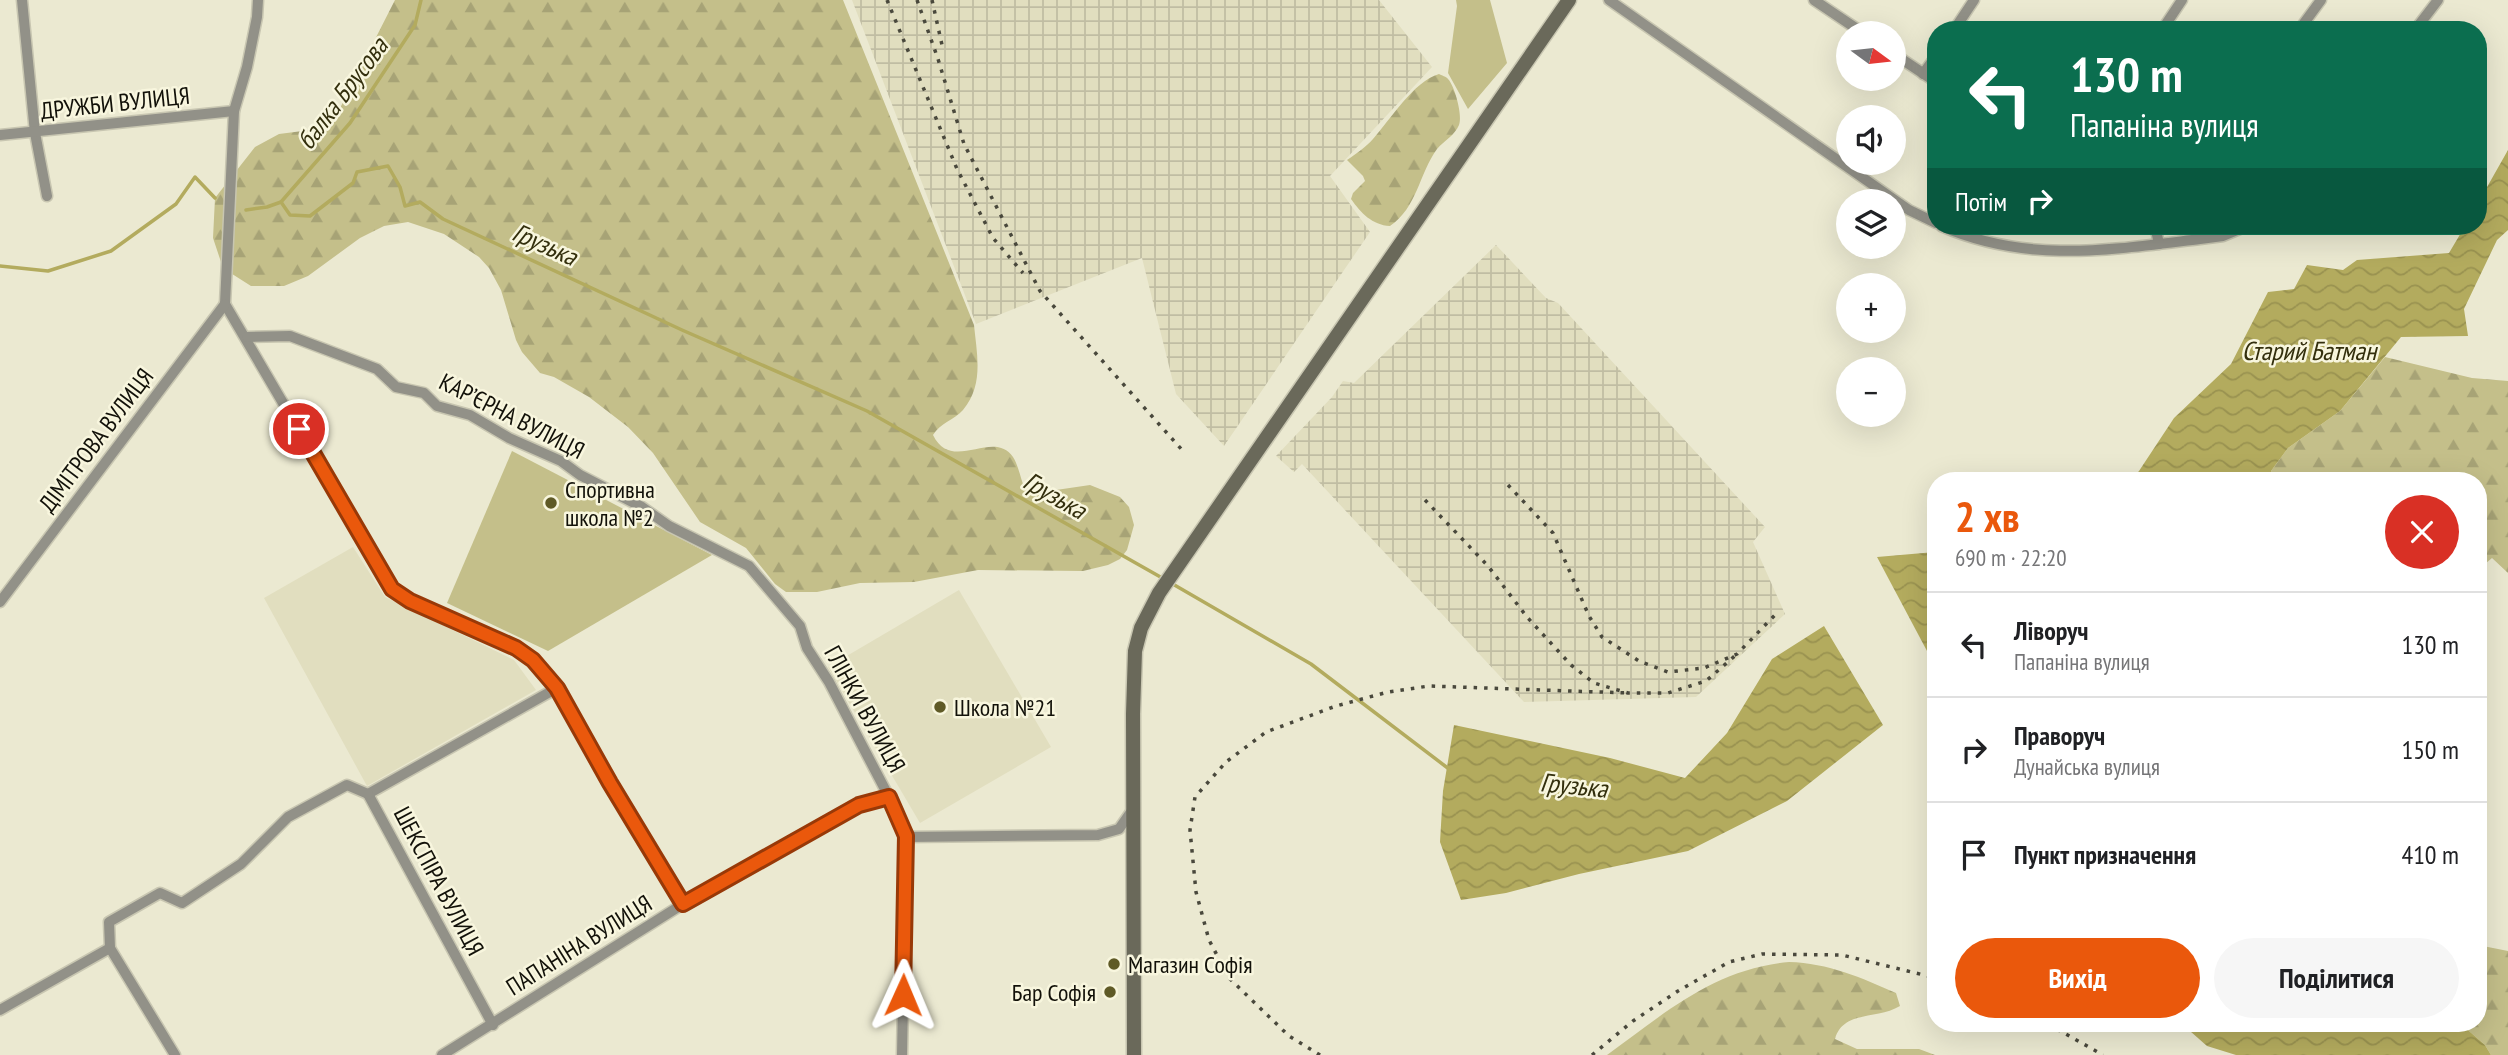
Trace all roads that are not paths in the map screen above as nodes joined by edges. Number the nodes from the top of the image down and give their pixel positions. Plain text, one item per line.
1 (22, 0) edge
2 (258, 0) edge
3 (1569, 0) edge
4 (1609, 0) edge
5 (1814, 0) edge
6 (1974, 0) edge
7 (2182, 0) edge
8 (2322, 0) edge
9 (2438, 0) edge
10 (1845, 21) edge
11 (1960, 21) edge
12 (2168, 21) edge
13 (2306, 21) edge
14 (2422, 21) edge
15 (1906, 62) edge
16 (1927, 68) edge
17 (1923, 74) junction
18 (1927, 76) edge
19 (234, 111) junction
20 (35, 133) junction
21 (0, 135) edge
22 (47, 196) dead end
23 (1927, 219) edge
24 (1967, 235) edge
25 (2157, 235) edge
26 (2225, 235) edge
27 (2159, 244) junction
28 (225, 304) junction
29 (247, 337) junction
30 (749, 566) joint
31 (0, 602) edge
32 (557, 688) junction
33 (368, 794) junction
34 (889, 797) junction
35 (1133, 809) junction
36 (906, 836) junction
37 (683, 904) junction
38 (110, 948) junction
39 (0, 1010) edge
40 (493, 1025) junction
41 (175, 1055) edge
42 (442, 1055) edge
43 (902, 1055) edge
44 (1134, 1055) edge

1 - 20 street
2 - 19 street
3 - 35 street
4 - 23 street
5 - 10 street
6 - 11 street
7 - 12 street
8 - 13 street
9 - 14 street
15 - 17 street
16 - 17 street
17 - 18 street
19 - 20 street, ДРУЖБИ ВУЛИЦЯ
19 - 28 street
20 - 21 street, ДРУЖБИ ВУЛИЦЯ
20 - 22 street
24 - 27 street
25 - 27 street
26 - 27 street
28 - 29 street
28 - 31 street, ДІМІТРОВА ВУЛИЦЯ
29 - 30 street, КАР’ЄРНА ВУЛИЦЯ
29 - 32 street
30 - 34 street, ГЛІНКИ ВУЛИЦЯ
32 - 33 street
32 - 37 street
33 - 38 street
33 - 40 street, ШЕКСПІРА ВУЛИЦЯ
34 - 36 street, ГЛІНКИ ВУЛИЦЯ
34 - 37 street, ПАПАНІНА ВУЛИЦЯ
35 - 36 street
35 - 44 street
36 - 43 street, ГЛІНКИ ВУЛИЦЯ
37 - 40 street, ПАПАНІНА ВУЛИЦЯ
38 - 39 street
38 - 41 street
40 - 42 street, ПАПАНІНА ВУЛИЦЯ

